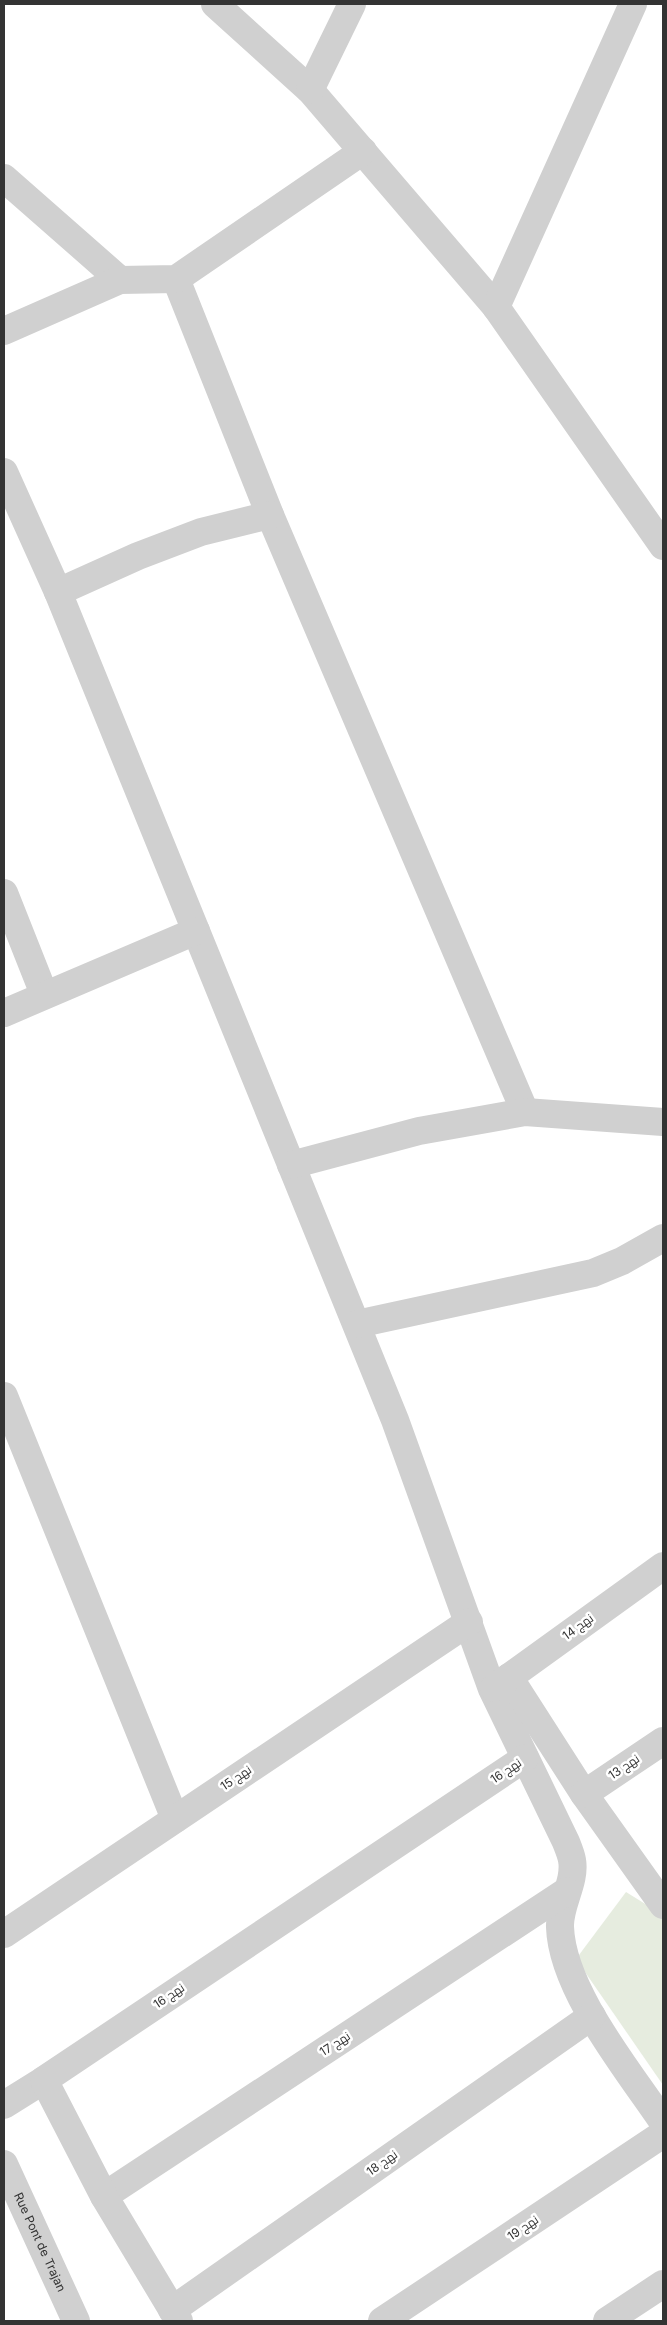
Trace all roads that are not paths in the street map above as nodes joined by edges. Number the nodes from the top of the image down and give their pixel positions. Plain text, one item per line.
1 (215, 4) edge
2 (352, 4) edge
3 (633, 4) edge
4 (310, 90) junction
5 (363, 151) junction
6 (4, 178) edge
7 (120, 280) junction
8 (176, 280) junction
9 (496, 307) junction
10 (4, 331) edge
11 (4, 472) edge
12 (270, 515) junction
13 (663, 546) edge
14 (58, 592) junction
15 (4, 893) edge
16 (196, 931) junction
17 (44, 994) junction
18 (4, 1013) edge
19 (525, 1112) junction
20 (663, 1122) edge
21 (292, 1165) junction
22 (663, 1238) edge
23 (357, 1324) junction
24 (4, 1396) edge
25 (663, 1566) edge
26 (469, 1622) junction
27 (501, 1683) junction
28 (663, 1741) edge
29 (525, 1758) junction
30 (584, 1794) junction
31 (175, 1819) junction
32 (567, 1891) junction
33 (662, 1902) edge
34 (4, 1934) edge
35 (592, 2016) junction
36 (44, 2080) junction
37 (4, 2105) edge
38 (663, 2122) edge
39 (663, 2134) edge
40 (4, 2164) edge
41 (104, 2196) junction
42 (663, 2284) edge
43 (175, 2315) edge
44 (76, 2321) edge
45 (382, 2321) edge
46 (607, 2321) edge

1 - 4 street
2 - 4 street
3 - 9 street
4 - 5 street
5 - 8 street
5 - 9 street
6 - 7 street
7 - 8 street
7 - 10 street
8 - 12 street
9 - 13 street
11 - 14 street
12 - 14 street
12 - 19 street
14 - 16 street
15 - 17 street
16 - 17 street
16 - 21 street
17 - 18 street
19 - 20 street
19 - 21 street
21 - 23 street
22 - 23 street
23 - 26 street
24 - 31 street
25 - 27 street, نهج 14
26 - 27 street
26 - 31 street, نهج 15
27 - 29 street
27 - 30 street
28 - 30 street, نهج 13
29 - 32 street
29 - 36 street, نهج 16
30 - 33 street
31 - 34 street, نهج 15
32 - 35 street
32 - 41 street, نهج 17
35 - 38 street
35 - 43 street, نهج 18
36 - 37 street, نهج 16
36 - 41 street
39 - 45 street, نهج 19
40 - 44 street, Rue Pont de Trajan
41 - 43 street
42 - 46 street

